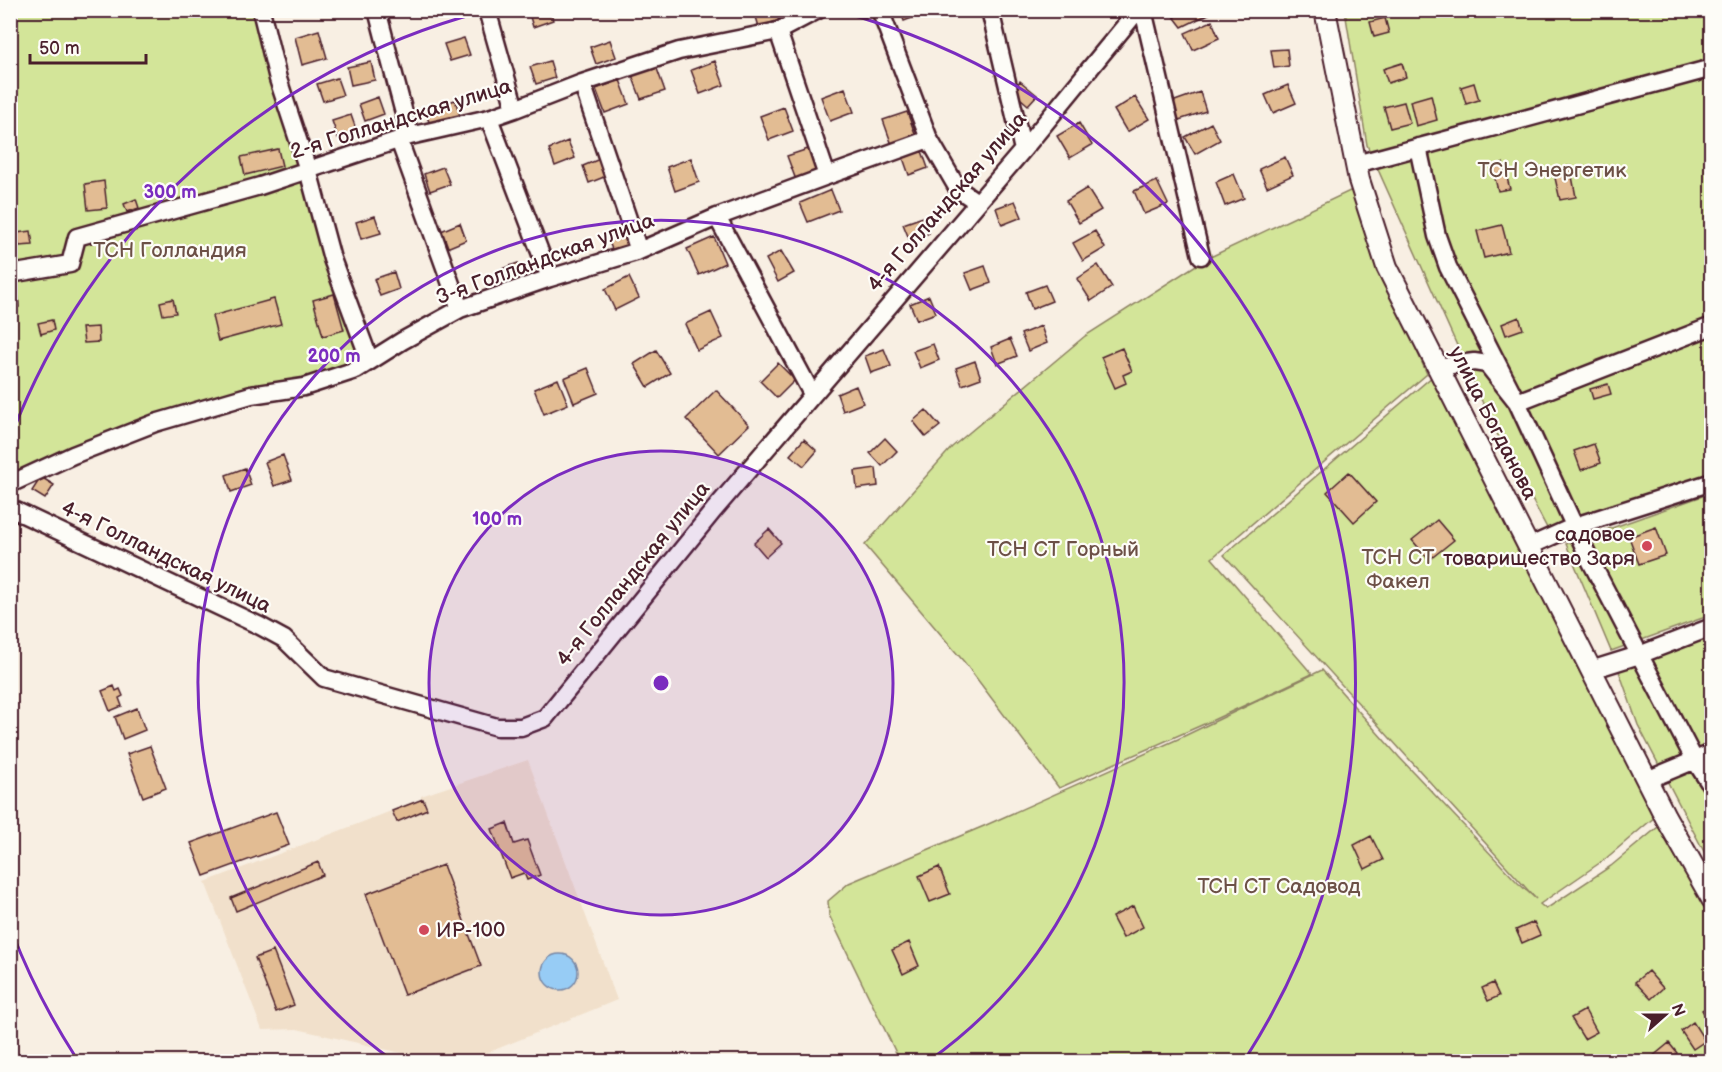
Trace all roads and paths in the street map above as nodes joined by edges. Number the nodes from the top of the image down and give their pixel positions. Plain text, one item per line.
1 (261, 10) edge
2 (377, 10) edge
3 (487, 10) edge
4 (818, 10) edge
5 (880, 10) edge
6 (990, 10) edge
7 (1140, 10) edge
8 (1325, 10) edge
9 (778, 31) junction
10 (1712, 69) edge
11 (582, 83) junction
12 (515, 110) junction
13 (489, 118) junction
14 (404, 138) junction
15 (930, 139) junction
16 (1418, 147) junction
17 (1023, 150) junction
18 (1356, 164) junction
19 (308, 170) junction
20 (826, 176) junction
21 (977, 202) junction
22 (717, 217) junction
23 (639, 250) junction
24 (1201, 256) dead end
25 (10, 274) edge
26 (550, 278) junction
27 (460, 309) junction
28 (1712, 326) edge
29 (370, 361) junction
30 (1437, 367) junction
31 (812, 394) junction
32 (1517, 402) junction
33 (1712, 482) edge
34 (10, 484) edge
35 (10, 508) edge
36 (1575, 526) junction
37 (1530, 546) junction
38 (1712, 627) edge
39 (1639, 655) junction
40 (1592, 670) junction
41 (1712, 753) edge
42 (1694, 759) junction
43 (1647, 780) junction
44 (1712, 787) edge
45 (1712, 899) edge

1 - 19 street
2 - 14 street
3 - 12 street
4 - 9 street, 2-я Голландская улица
5 - 15 street
6 - 17 street
7 - 17 street, 4-я Голландская улица
7 - 24 street
8 - 18 main road, улица Богданова
9 - 11 street, 2-я Голландская улица
9 - 20 street
10 - 16 street
11 - 12 street, 2-я Голландская улица
11 - 23 street
12 - 13 street, 2-я Голландская улица
13 - 14 street, 2-я Голландская улица
13 - 26 street
14 - 19 street, 2-я Голландская улица
14 - 27 street
15 - 20 street, 3-я Голландская улица
15 - 21 street
16 - 18 street
16 - 32 street
17 - 21 street, 4-я Голландская улица
18 - 30 main road, улица Богданова
19 - 25 street, 2-я Голландская улица
19 - 29 street
20 - 22 street, 3-я Голландская улица
21 - 31 street, 4-я Голландская улица
22 - 23 street, 3-я Голландская улица
22 - 31 street
23 - 26 street, 3-я Голландская улица
26 - 27 street, 3-я Голландская улица
27 - 29 street, 3-я Голландская улица
28 - 32 street
29 - 34 street, 3-я Голландская улица
30 - 32 street
30 - 37 main road, улица Богданова
31 - 35 street, 4-я Голландская улица
32 - 36 street
33 - 36 street
36 - 37 street
36 - 39 street
37 - 40 main road, улица Богданова
38 - 39 street
39 - 40 street
39 - 42 street
40 - 43 main road, улица Богданова
41 - 42 street
42 - 43 street
42 - 44 street
43 - 45 main road, улица Богданова

